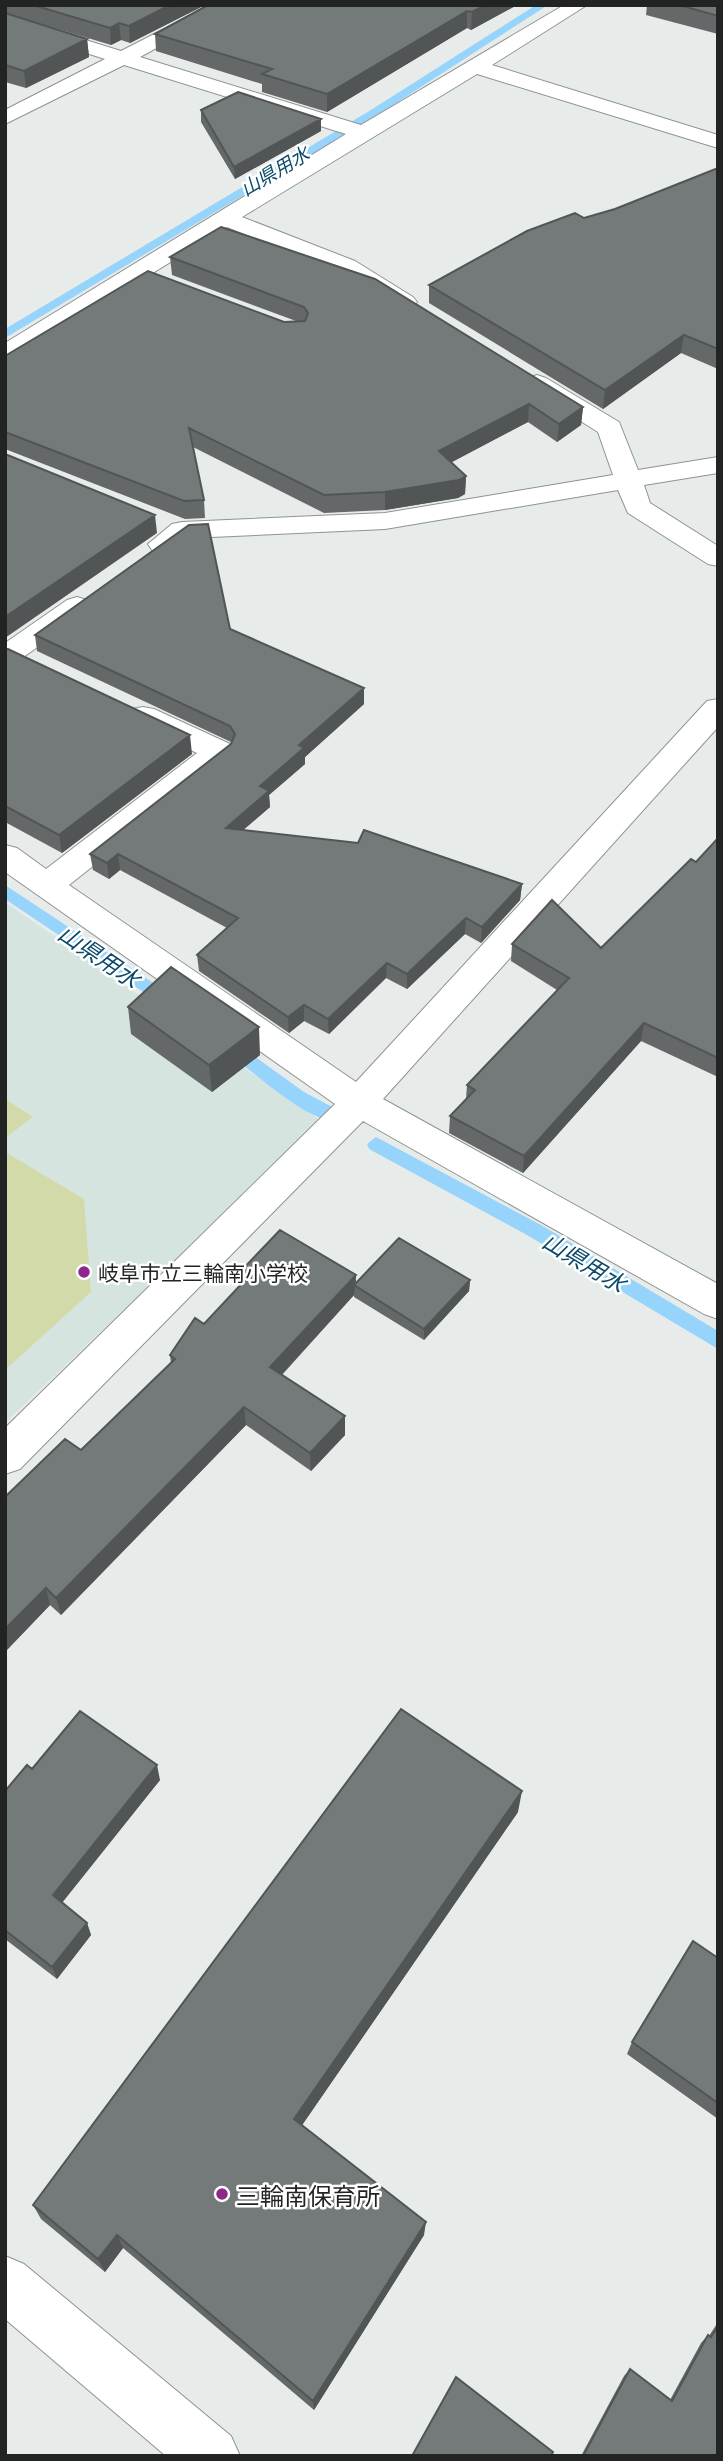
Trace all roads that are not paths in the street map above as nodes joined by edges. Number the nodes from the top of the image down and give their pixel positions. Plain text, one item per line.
1 (226, 5) edge
2 (578, 5) edge
3 (5, 21) edge
4 (121, 58) junction
5 (474, 66) junction
6 (5, 118) edge
7 (352, 129) junction
8 (718, 142) edge
9 (227, 219) junction
10 (138, 273) junction
11 (164, 283) edge
12 (427, 316) edge
13 (5, 354) edge
14 (516, 371) edge
15 (718, 465) edge
16 (630, 482) junction
17 (718, 558) edge
18 (140, 561) edge
19 (97, 592) edge
20 (14, 656) edge
21 (121, 705) edge
22 (718, 708) edge
23 (5, 856) edge
24 (47, 885) junction
25 (359, 1102) junction
26 (718, 1303) edge
27 (5, 1456) edge
28 (5, 2283) edge
29 (211, 2456) edge

1 - 4 street
2 - 5 street
3 - 4 street
4 - 6 street
4 - 7 street
5 - 7 street
5 - 8 street
7 - 9 street
9 - 10 street
9 - 12 street
10 - 11 street
10 - 13 street
14 - 16 street
15 - 16 street
16 - 17 street
16 - 18 street
19 - 20 street
21 - 24 street
22 - 25 street
23 - 24 street
24 - 25 street
25 - 26 street
25 - 27 street
28 - 29 street

